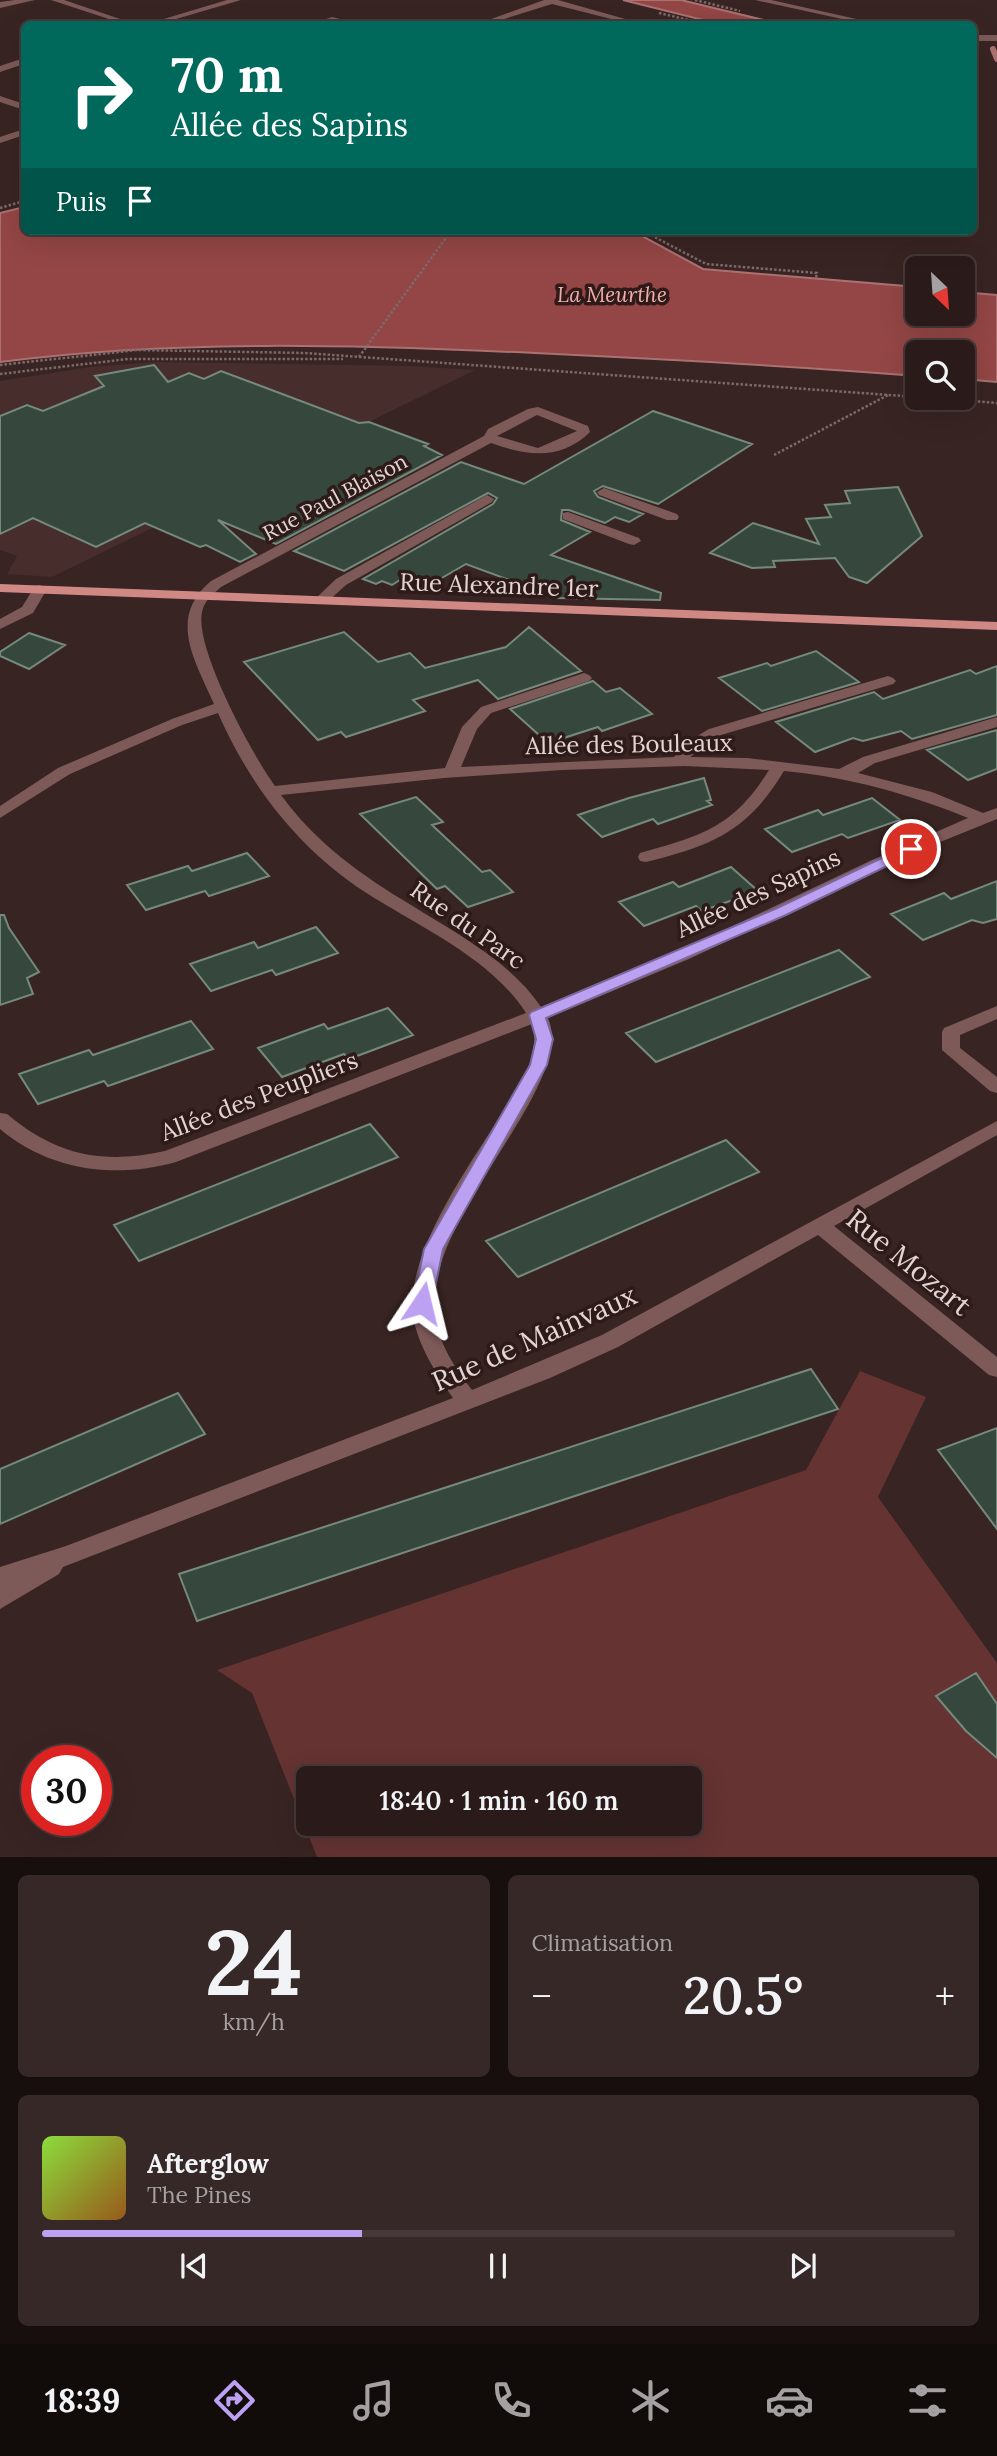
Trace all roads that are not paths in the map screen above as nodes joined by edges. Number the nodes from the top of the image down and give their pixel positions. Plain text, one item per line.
1 (31, 0) edge
2 (55, 0) edge
3 (237, 0) edge
4 (759, 0) edge
5 (550, 1) edge
6 (0, 5) edge
7 (122, 21) edge
8 (162, 21) edge
9 (490, 21) edge
10 (627, 21) edge
11 (860, 21) edge
12 (977, 38) edge
13 (997, 38) edge
14 (21, 62) edge
15 (0, 69) edge
16 (0, 99) edge
17 (21, 106) edge
18 (21, 133) edge
19 (0, 140) edge
20 (490, 438) junction
21 (604, 492) dead end
22 (487, 499) dead end
23 (568, 516) dead end
24 (672, 517) dead end
25 (634, 541) dead end
26 (0, 587) edge
27 (40, 589) junction
28 (200, 596) junction
29 (321, 600) junction
30 (0, 625) edge
31 (997, 626) edge
32 (584, 678) dead end
33 (888, 681) dead end
34 (221, 707) junction
35 (997, 722) edge
36 (678, 762) junction
37 (779, 767) junction
38 (451, 773) junction
39 (843, 774) junction
40 (270, 792) junction
41 (0, 813) edge
42 (989, 816) edge
43 (646, 857) dead end
44 (997, 1012) edge
45 (537, 1015) junction
46 (997, 1087) edge
47 (0, 1119) edge
48 (997, 1127) edge
49 (819, 1225) junction
50 (997, 1369) edge
51 (468, 1402) junction
52 (72, 1554) junction
53 (0, 1577) edge
54 (0, 1599) edge

1 - 6 street
2 - 7 street
3 - 8 street
4 - 11 street
5 - 9 street
5 - 10 street
12 - 13 street
14 - 15 street
16 - 17 street
18 - 19 street
20 - 20 street, Rue Paul Blaison
20 - 28 street, Rue Paul Blaison
21 - 24 street
22 - 29 street
23 - 25 street
26 - 27 main road, Rue Alexandre 1er
27 - 28 main road, Rue Alexandre 1er
27 - 30 street
28 - 29 main road, Rue Alexandre 1er
28 - 34 street, Rue du Parc
29 - 31 main road, Rue Alexandre 1er
32 - 38 street
33 - 36 street
34 - 40 street, Rue du Parc
34 - 41 street
35 - 39 street
36 - 37 street, Allée des Bouleaux
36 - 38 street, Allée des Bouleaux
37 - 39 street, Allée des Bouleaux
37 - 43 street
38 - 40 street, Allée des Bouleaux
39 - 42 street, Allée des Bouleaux
40 - 45 street, Rue du Parc
42 - 45 street, Allée des Sapins
44 - 46 street
45 - 47 street, Allée des Peupliers
45 - 51 street
48 - 49 street, Rue de Mainvaux
49 - 50 street, Rue Mozart
49 - 51 street, Rue de Mainvaux
51 - 52 street, Rue de Mainvaux
52 - 53 street, Rue de Mainvaux
52 - 54 street, Rue de Mainvaux

